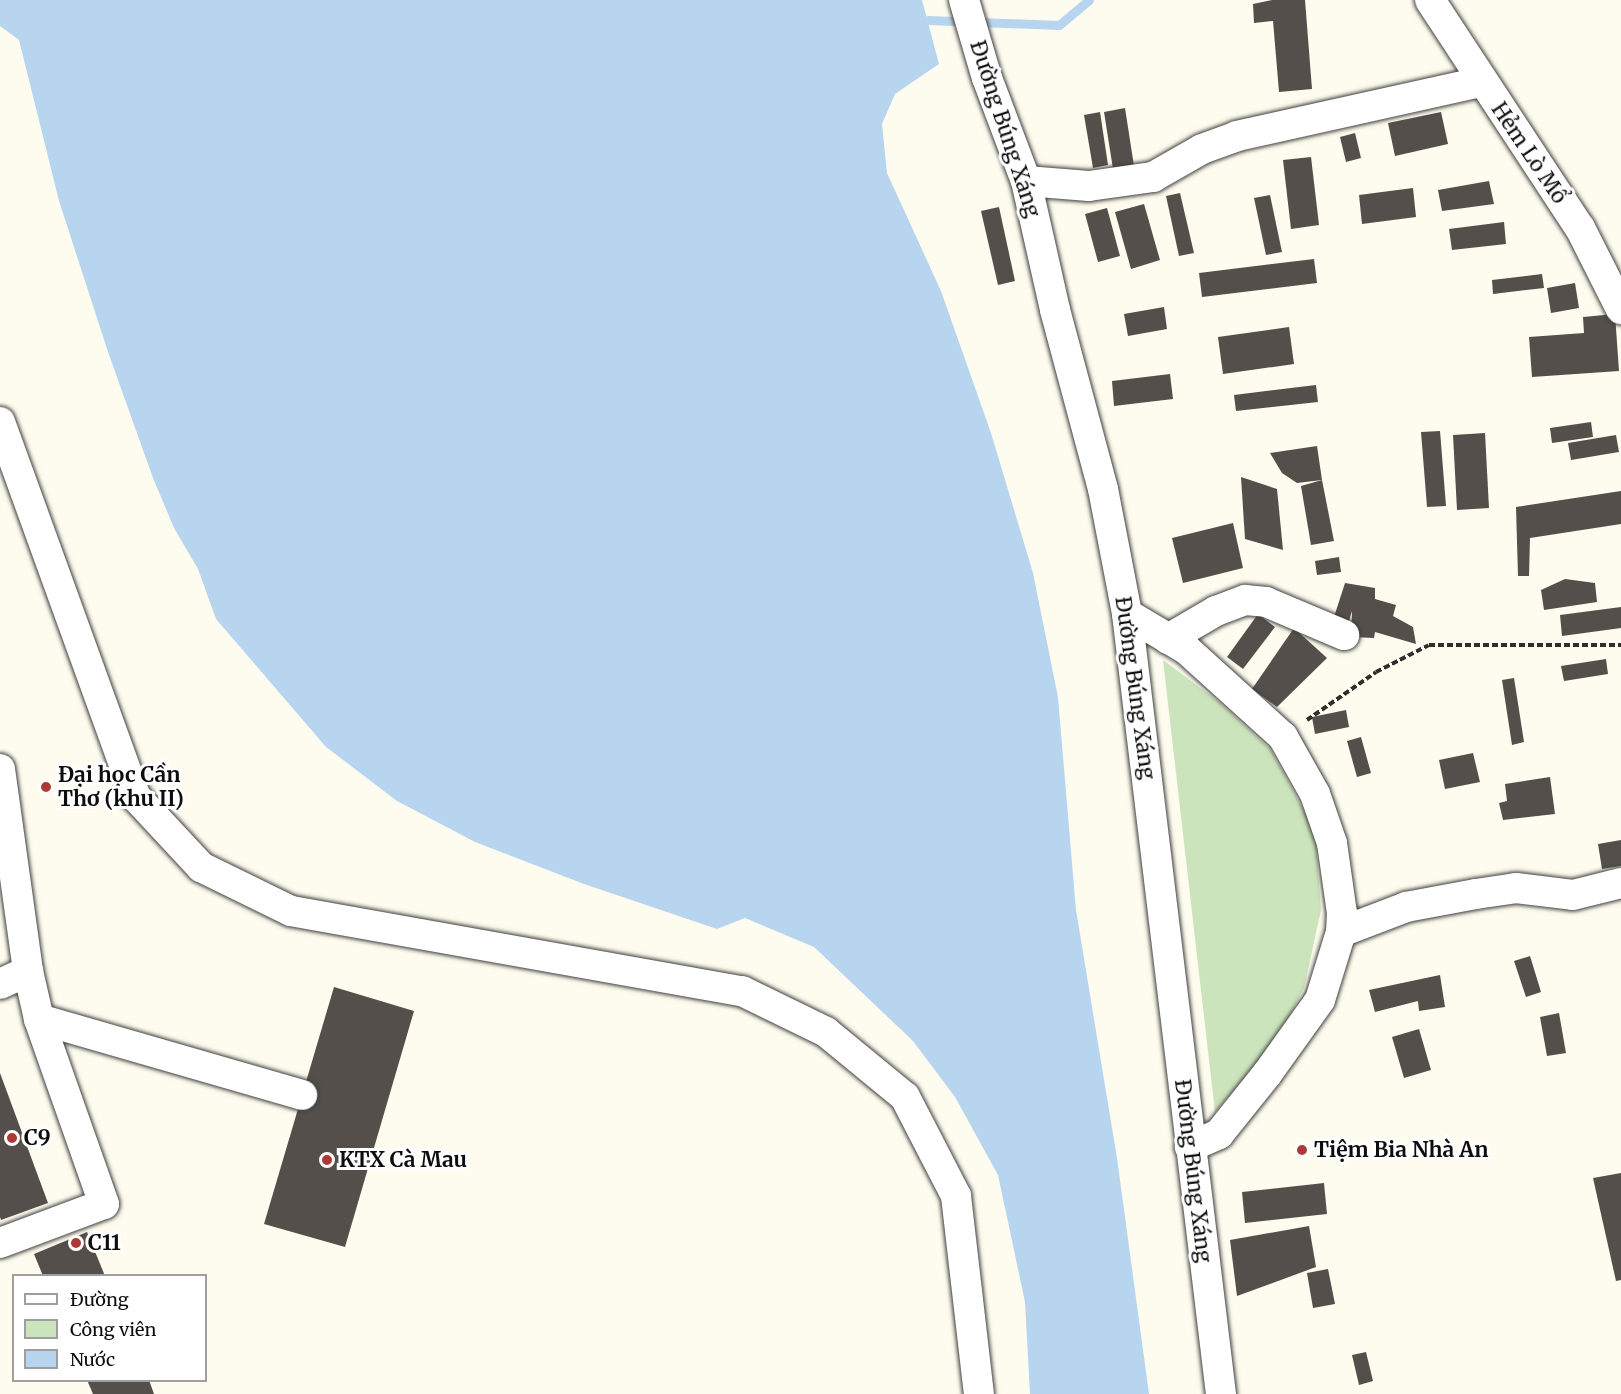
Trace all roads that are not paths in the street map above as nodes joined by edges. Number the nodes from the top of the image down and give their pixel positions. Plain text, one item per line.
1 (964, 0) edge
2 (1430, 0) edge
3 (1481, 82) junction
4 (1026, 181) junction
5 (1621, 309) edge
6 (0, 422) edge
7 (1127, 614) junction
8 (1344, 635) dead end
9 (1168, 639) junction
10 (0, 769) edge
11 (1621, 883) edge
12 (1341, 932) junction
13 (27, 971) junction
14 (0, 984) edge
15 (39, 1019) junction
16 (302, 1095) dead end
17 (1190, 1147) junction
18 (0, 1243) edge
19 (979, 1394) edge
20 (1221, 1394) edge

1 - 4 street, Đường Búng Xáng
2 - 3 street, Hẻm Lò Mổ
3 - 4 street
3 - 5 street, Hẻm Lò Mổ
4 - 7 street, Đường Búng Xáng
6 - 19 street
7 - 9 street
7 - 17 street, Đường Búng Xáng
8 - 9 street
9 - 12 street
10 - 13 street
11 - 12 street
12 - 17 street
13 - 14 street
13 - 15 street
15 - 16 street
15 - 18 street
17 - 20 street, Đường Búng Xáng

